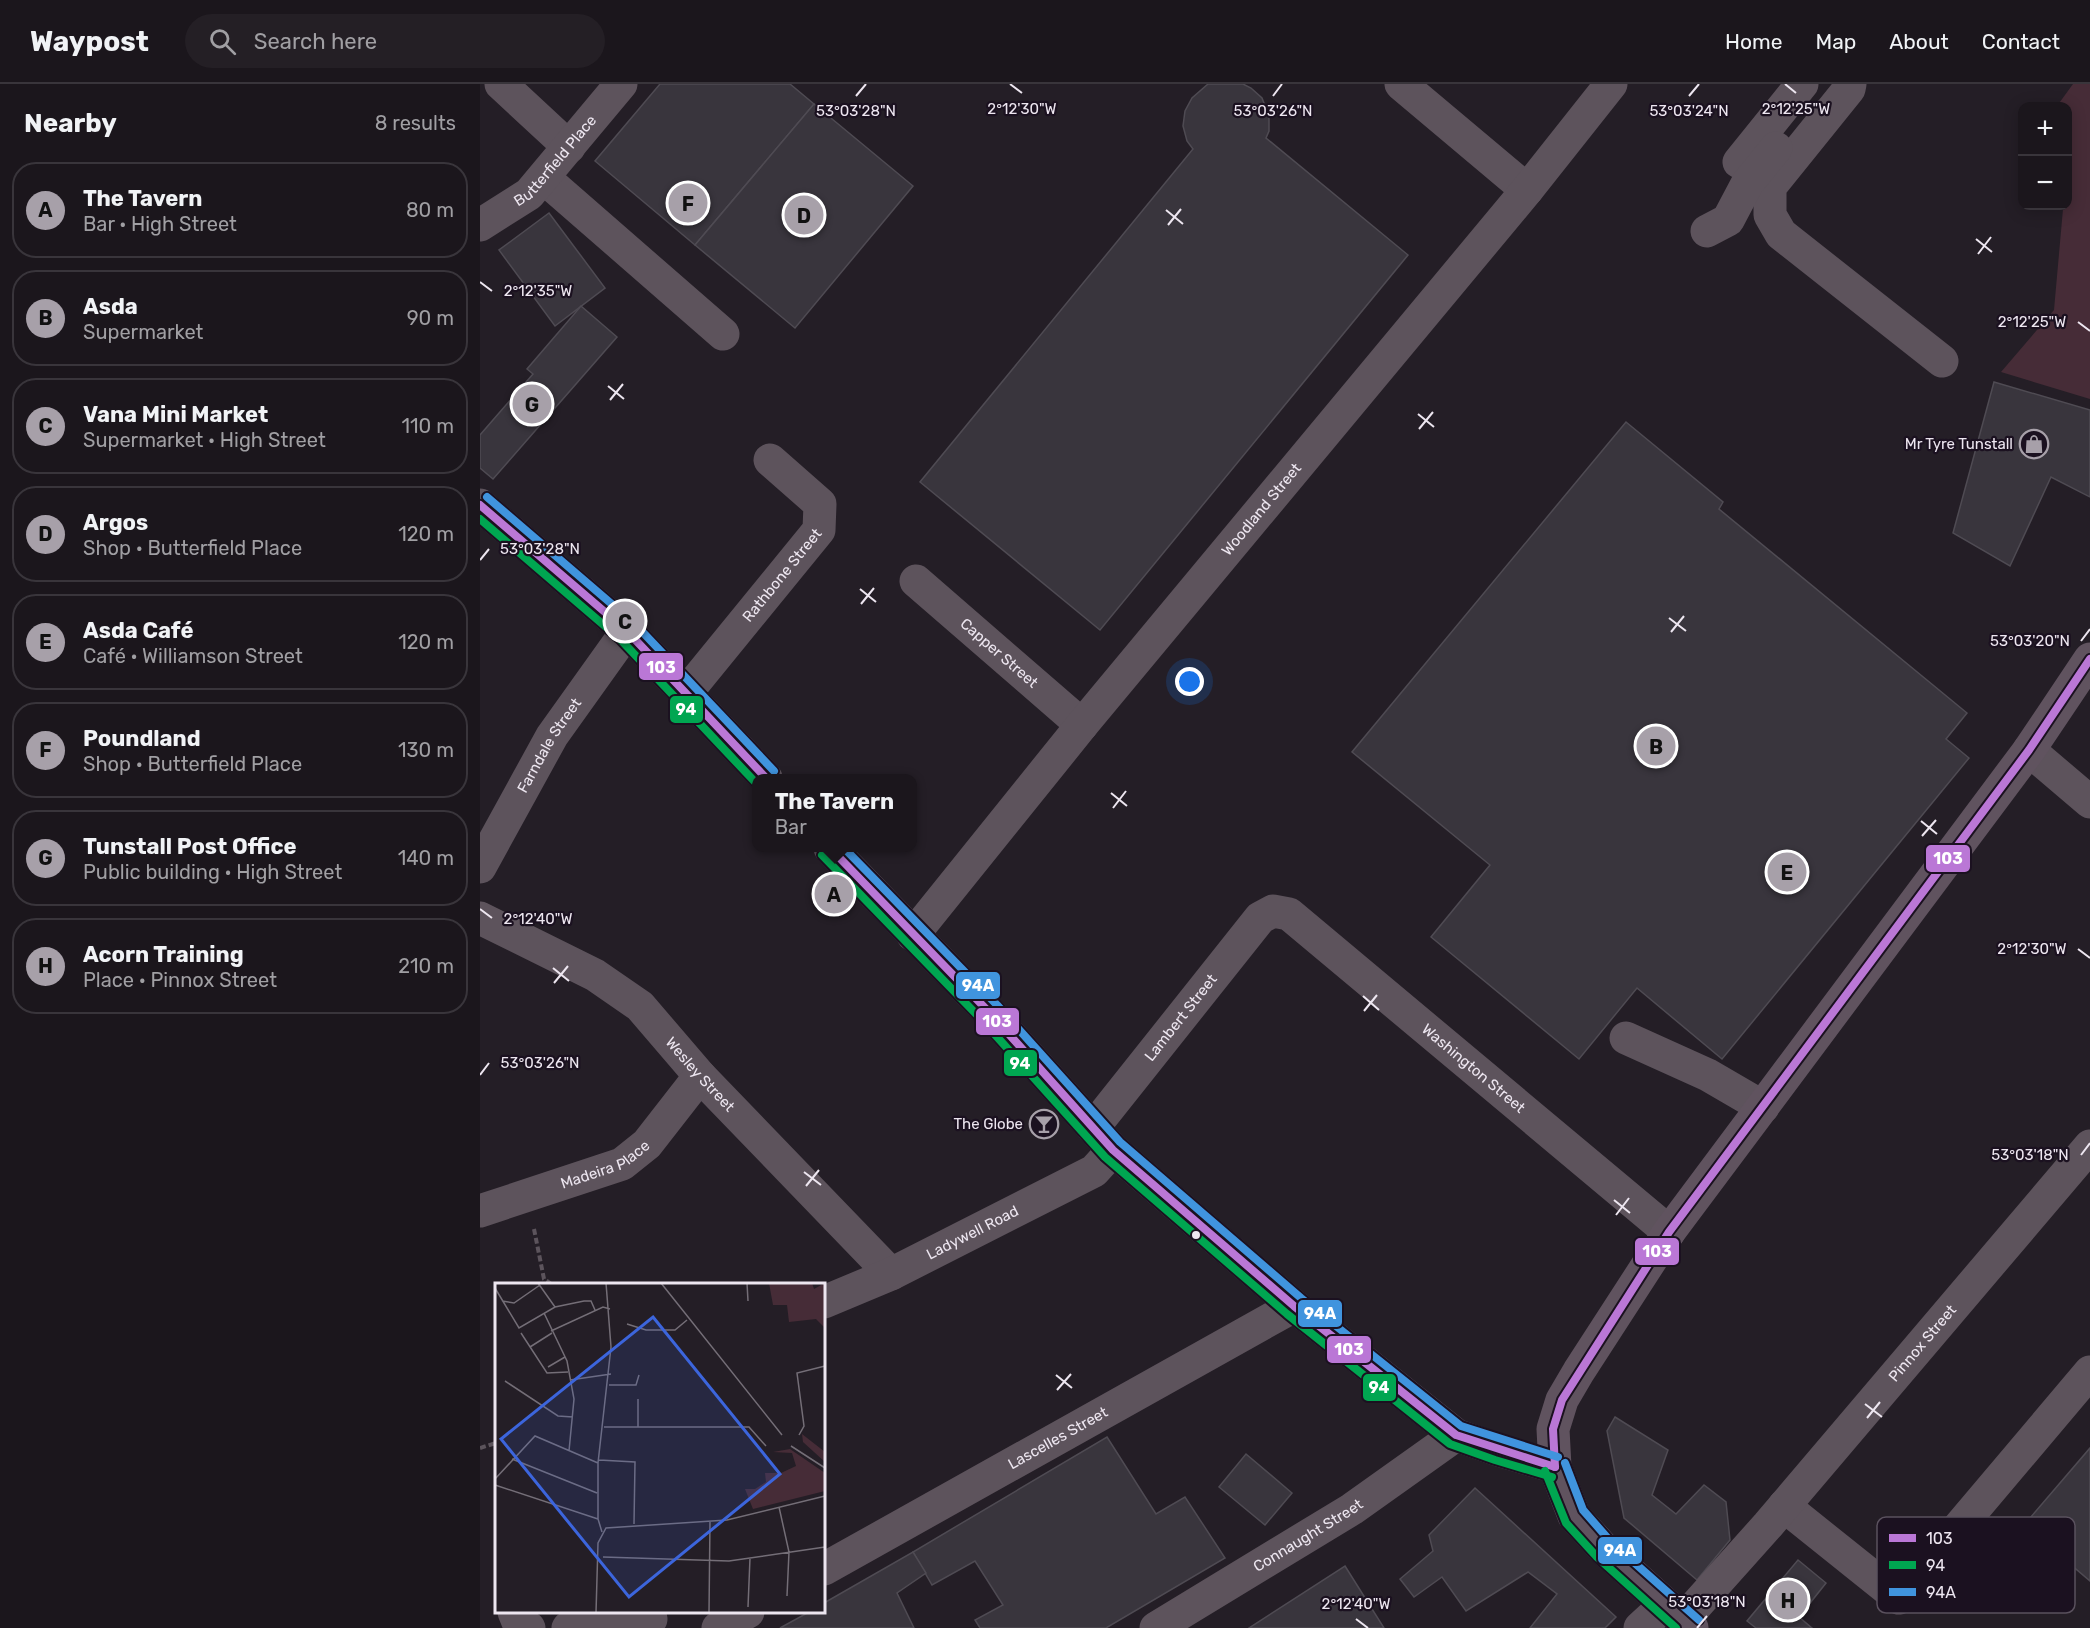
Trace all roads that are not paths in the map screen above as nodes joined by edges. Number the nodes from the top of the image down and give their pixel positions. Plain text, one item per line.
1 (501, 84) edge
2 (621, 84) edge
3 (1401, 84) edge
4 (1611, 84) edge
5 (1802, 84) edge
6 (1828, 84) edge
7 (1850, 84) edge
8 (569, 147) junction
9 (544, 178) junction
10 (1527, 190) junction
11 (480, 225) edge
12 (723, 334) dead end
13 (1942, 361) dead end
14 (770, 460) dead end
15 (480, 505) edge
16 (916, 581) dead end
17 (627, 631) junction
18 (2090, 659) edge
19 (686, 693) junction
20 (1082, 725) junction
21 (2029, 750) junction
22 (762, 774) edge
23 (2090, 802) edge
24 (834, 852) edge
25 (480, 867) edge
26 (1273, 911) joint
27 (480, 918) edge
28 (913, 935) junction
29 (1626, 1038) dead end
30 (700, 1076) junction
31 (1763, 1107) junction
32 (1103, 1139) junction
33 (2090, 1146) edge
34 (480, 1211) edge
35 (1669, 1232) junction
36 (891, 1274) junction
37 (825, 1302) edge
38 (1294, 1306) junction
39 (2090, 1372) edge
40 (1456, 1435) junction
41 (1555, 1467) junction
42 (1784, 1506) junction
43 (1967, 1517) edge
44 (825, 1568) edge
45 (1877, 1580) edge
46 (515, 1613) edge
47 (744, 1613) edge
48 (1680, 1618) edge
49 (651, 1619) edge
50 (529, 1628) edge
51 (568, 1628) edge
52 (718, 1628) edge
53 (1156, 1628) edge
54 (1640, 1628) edge

1 - 8 street
2 - 8 street, Butterfield Place
3 - 10 street
4 - 10 street, Woodland Street
5 - 6 street
7 - 13 street
8 - 9 street, Butterfield Place
9 - 11 street, Butterfield Place
9 - 12 street
10 - 20 street, Woodland Street
14 - 19 street, Rathbone Street
15 - 17 street
16 - 20 street, Capper Street
17 - 19 street
17 - 25 street, Farndale Street
18 - 21 main road
19 - 22 street
20 - 28 street, Woodland Street
21 - 23 street
21 - 31 main road
24 - 28 street
26 - 32 street, Lambert Street
26 - 35 street, Washington Street
27 - 30 street, Wesley Street
28 - 32 street
29 - 31 street
30 - 34 street, Madeira Place
30 - 36 street, Wesley Street
31 - 35 main road
32 - 36 street, Ladywell Road
32 - 38 street
33 - 42 street, Pinnox Street
35 - 41 main road
36 - 37 street, Ladywell Road
38 - 40 street
38 - 44 street, Lascelles Street
39 - 43 street
40 - 41 street
40 - 53 street, Connaught Street
41 - 48 main road
42 - 45 street
42 - 48 street, Pinnox Street
46 - 50 street
47 - 52 street
48 - 54 street, Pinnox Street
49 - 51 street

